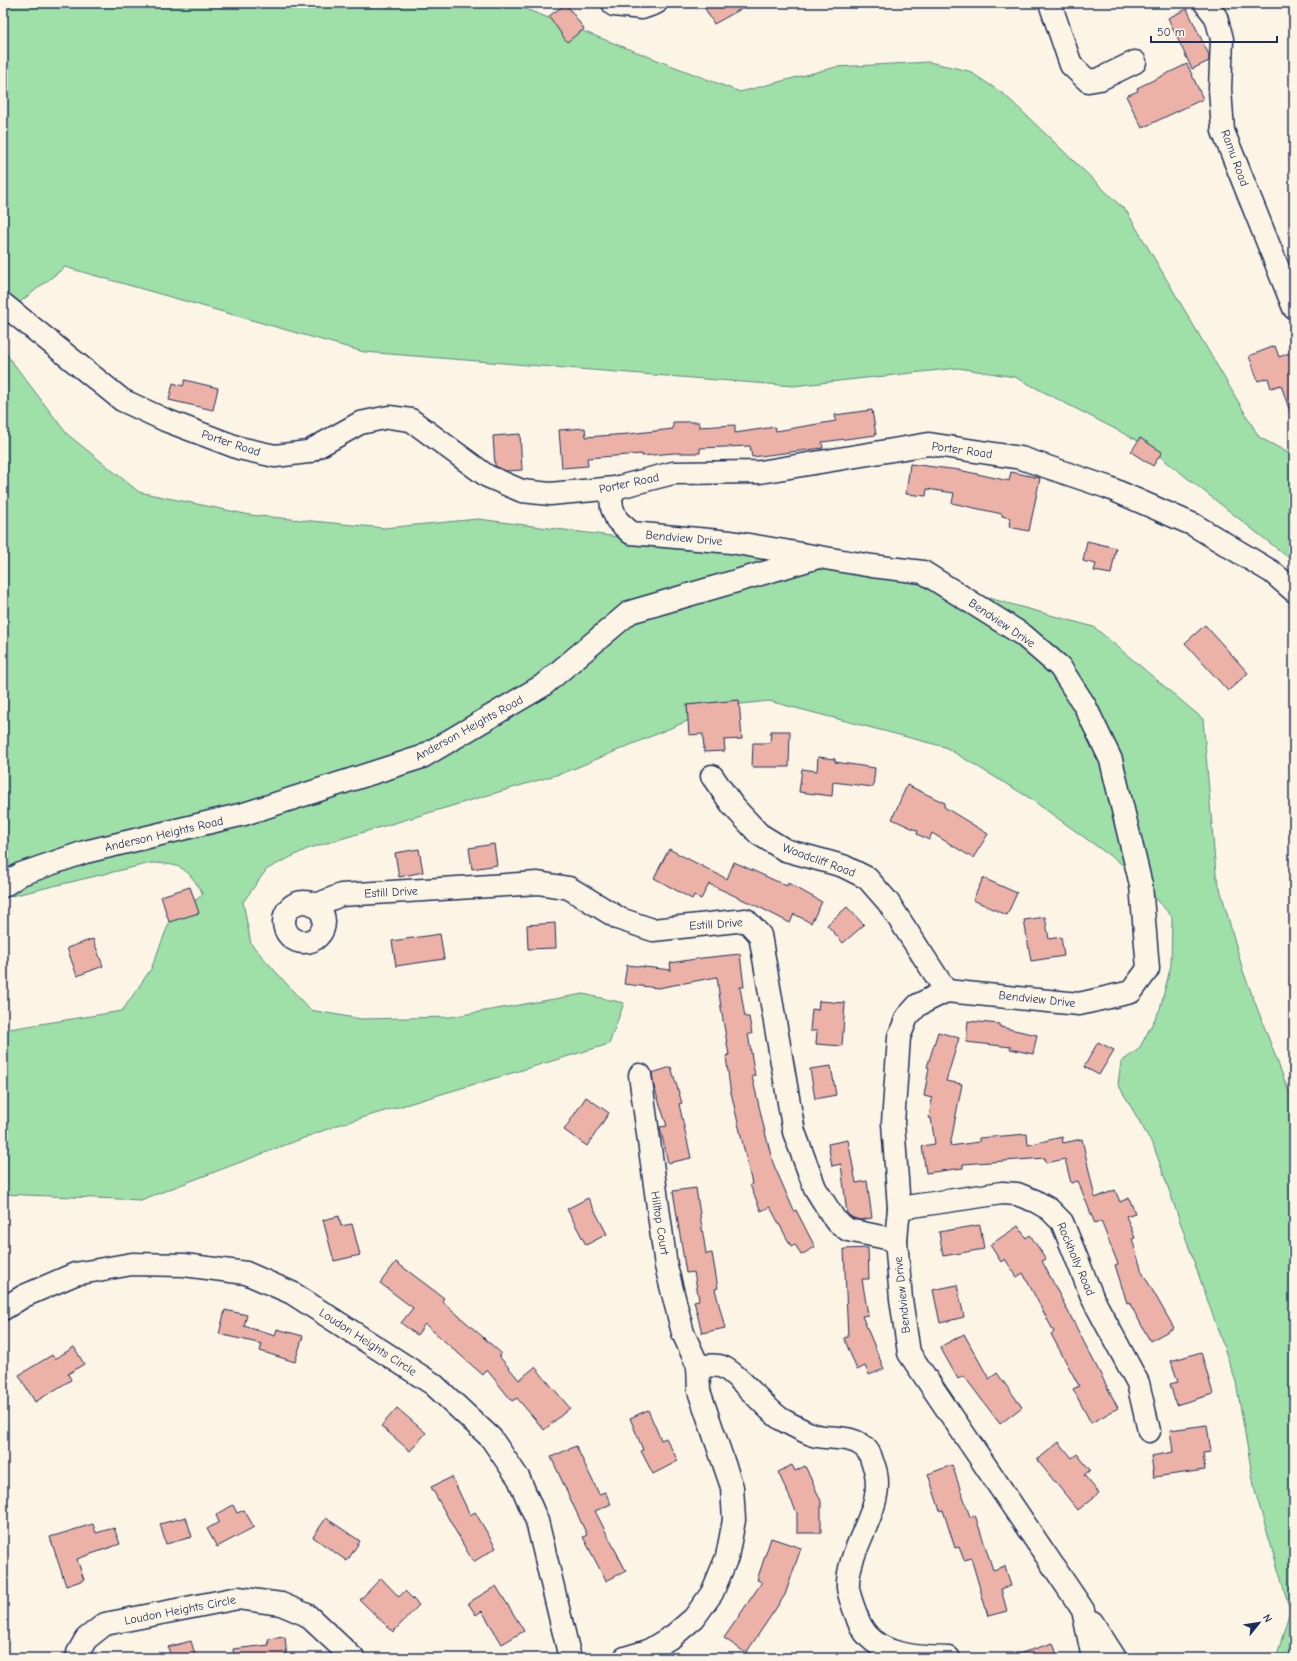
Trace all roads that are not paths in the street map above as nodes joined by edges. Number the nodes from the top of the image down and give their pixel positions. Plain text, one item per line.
1 (613, 3) edge
2 (656, 3) edge
3 (1050, 3) edge
4 (1205, 3) edge
5 (1135, 62) dead end
6 (3, 304) edge
7 (1294, 308) edge
8 (615, 488) junction
9 (821, 556) junction
10 (1294, 591) edge
11 (712, 776) dead end
12 (3, 886) edge
13 (316, 905) dead end
14 (946, 991) junction
15 (640, 1075) dead end
16 (899, 1208) junction
17 (896, 1240) junction
18 (3, 1309) edge
19 (698, 1366) junction
20 (1150, 1431) dead end
21 (1083, 1610) junction
22 (78, 1658) edge
23 (353, 1658) edge
24 (570, 1658) edge
25 (625, 1658) edge
26 (949, 1658) edge
27 (1093, 1658) edge
28 (1114, 1658) edge

1 - 2 street
3 - 5 street
4 - 7 street, Ramu Road
6 - 8 street, Porter Road
8 - 9 street, Bendview Drive
8 - 10 street, Porter Road
9 - 12 street, Anderson Heights Road
9 - 14 street, Bendview Drive
11 - 14 street, Woodcliff Road
13 - 17 street, Estill Drive
14 - 16 street, Bendview Drive
15 - 19 street, Hilltop Court
16 - 17 street, Bendview Drive
16 - 20 street, Rockholly Road
17 - 21 street, Bendview Drive
18 - 24 street, Loudon Heights Circle
19 - 25 street
19 - 26 street
21 - 27 street, Bendview Drive
21 - 28 street
22 - 23 street, Loudon Heights Circle

